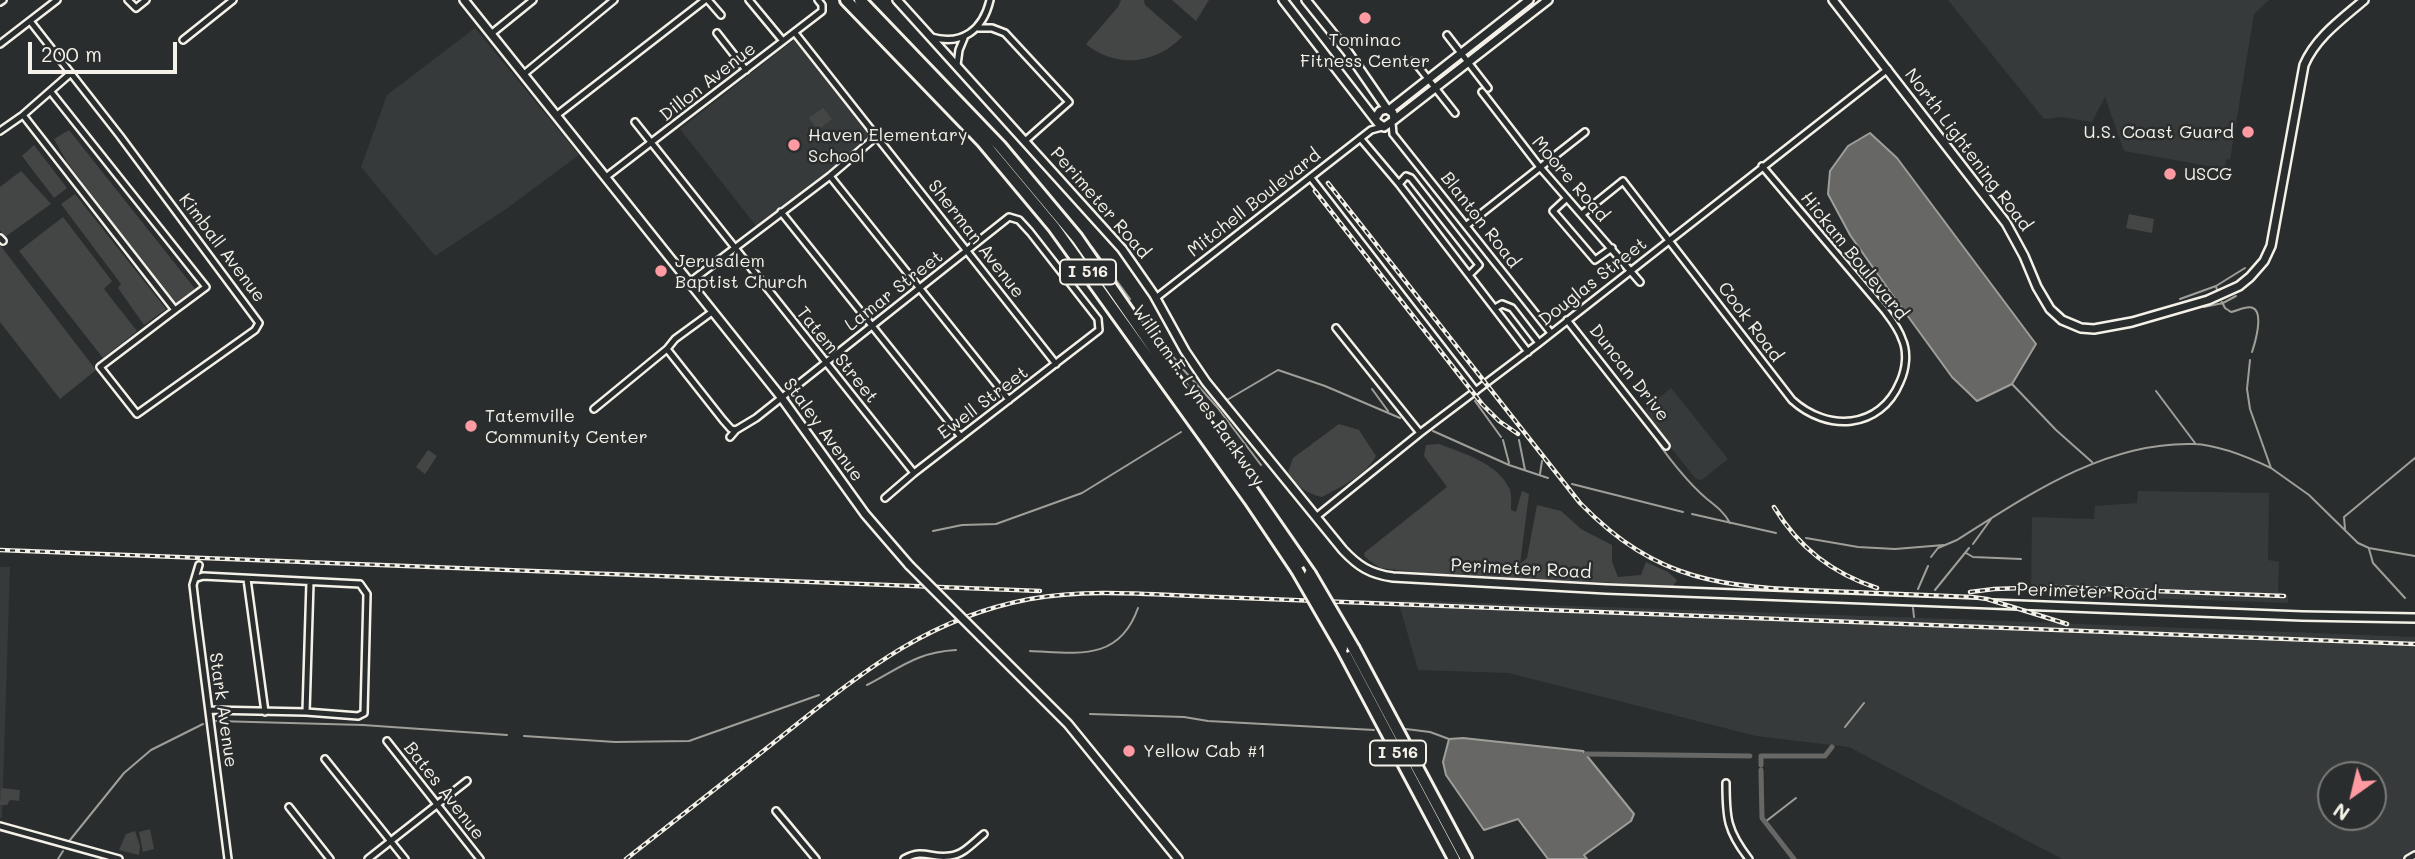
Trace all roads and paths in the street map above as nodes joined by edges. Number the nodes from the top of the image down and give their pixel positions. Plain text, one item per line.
1 (57, 0) edge
2 (128, 0) edge
3 (146, 0) edge
4 (464, 0) edge
5 (533, 0) edge
6 (614, 0) edge
7 (707, 0) edge
8 (749, 0) edge
9 (846, 0) edge
10 (860, 0) edge
11 (897, 0) edge
12 (990, 0) edge
13 (1283, 0) edge
14 (1306, 0) edge
15 (1529, 0) edge
16 (1548, 0) edge
17 (1833, 0) edge
18 (2364, 0) edge
19 (230, 1) edge
20 (820, 2) edge
21 (721, 15) dead end
22 (30, 21) junction
23 (1499, 24) junction
24 (978, 28) junction
25 (717, 33) dead end
26 (795, 33) junction
27 (1506, 33) junction
28 (491, 34) junction
29 (1447, 35) dead end
30 (930, 37) junction
31 (964, 38) junction
32 (183, 40) dead end
33 (783, 41) junction
34 (0, 44) edge
35 (1461, 53) junction
36 (1414, 61) dead end
37 (1468, 63) junction
38 (958, 68) junction
39 (1888, 69) junction
40 (746, 70) junction
41 (71, 73) junction
42 (524, 74) junction
43 (1428, 80) junction
44 (1488, 88) dead end
45 (1435, 89) junction
46 (51, 92) junction
47 (1482, 92) dead end
48 (1380, 96) junction
49 (1397, 103) junction
50 (1388, 109) junction
51 (1455, 113) dead end
52 (23, 115) junction
53 (557, 115) junction
54 (1376, 118) junction
55 (635, 122) dead end
56 (1393, 122) junction
57 (1383, 127) junction
58 (1371, 130) junction
59 (0, 131) edge
60 (1585, 132) dead end
61 (1393, 134) junction
62 (877, 136) junction
63 (1361, 139) junction
64 (1025, 141) junction
65 (652, 143) junction
66 (1539, 166) junction
67 (1762, 166) junction
68 (830, 176) junction
69 (606, 177) junction
70 (1311, 178) junction
71 (1399, 184) junction
72 (1567, 198) junction
73 (781, 212) junction
74 (1582, 214) junction
75 (1467, 225) junction
76 (1669, 239) junction
77 (1612, 248) junction
78 (734, 249) junction
79 (967, 251) junction
80 (1631, 271) junction
81 (1469, 275) junction
82 (690, 282) junction
83 (1640, 282) dead end
84 (920, 288) junction
85 (1156, 298) junction
86 (1495, 308) junction
87 (175, 310) junction
88 (712, 312) junction
89 (1567, 320) junction
90 (874, 325) junction
91 (1336, 328) dead end
92 (1099, 330) joint
93 (1550, 333) junction
94 (1539, 343) junction
95 (667, 349) junction
96 (1528, 352) junction
97 (826, 362) junction
98 (1056, 365) junction
99 (1476, 391) junction
100 (782, 397) junction
101 (1009, 400) junction
102 (1883, 406) joint
103 (594, 409) dead end
104 (736, 430) junction
105 (1420, 433) junction
106 (961, 437) junction
107 (730, 438) dead end
108 (1666, 446) dead end
109 (914, 473) junction
110 (885, 498) dead end
111 (1316, 517) junction
112 (200, 565) dead end
113 (197, 578) junction
114 (247, 579) junction
115 (310, 582) junction
116 (2415, 618) edge
117 (1348, 648) junction
118 (209, 710) junction
119 (265, 712) junction
120 (306, 712) junction
121 (387, 741) dead end
122 (325, 759) dead end
123 (467, 781) dead end
124 (1726, 783) dead end
125 (438, 805) junction
126 (289, 807) dead end
127 (776, 811) dead end
128 (0, 827) edge
129 (984, 834) dead end
130 (390, 840) junction
131 (2415, 855) edge
132 (119, 859) edge
133 (228, 859) edge
134 (330, 859) edge
135 (368, 859) edge
136 (405, 859) edge
137 (480, 859) edge
138 (816, 859) edge
139 (904, 859) edge
140 (1178, 859) edge
141 (1454, 859) edge
142 (1466, 859) edge
143 (1749, 859) edge
144 (2407, 859) edge

1 - 22 street
2 - 3 street
4 - 28 street, Staley Avenue
5 - 28 street
6 - 42 street
7 - 21 street
7 - 53 street
8 - 33 street
9 - 117 highway, William F. Lynes Parkway / I 516, bridge
10 - 117 highway, William F. Lynes Parkway / I 516, bridge
11 - 30 street, Perimeter Road
12 - 24 street
13 - 54 street
14 - 48 street
15 - 23 street
16 - 27 street
17 - 39 street, North Lightening Road
18 - 39 street, North Lightening Road
19 - 32 street
20 - 26 street, Dillon Avenue
22 - 34 street
22 - 41 street, Kimball Avenue
23 - 27 street
23 - 35 street
24 - 31 street
24 - 64 street
25 - 40 street
26 - 33 street, Dillon Avenue
26 - 62 street, Sherman Avenue
27 - 37 street
28 - 42 street, Staley Avenue
29 - 35 street
30 - 31 street
30 - 38 street, Perimeter Road
31 - 38 street
33 - 40 street, Dillon Avenue
35 - 37 street
35 - 43 street
36 - 43 street
37 - 44 street
37 - 45 street
38 - 64 street, Perimeter Road
39 - 67 street, Douglas Street
40 - 65 street, Dillon Avenue
41 - 46 street
41 - 87 street, Kimball Avenue
42 - 53 street, Staley Avenue
43 - 45 street
43 - 49 street
45 - 51 street
45 - 56 street
46 - 52 street
46 - 87 street
47 - 66 street, Moore Road
48 - 49 street
48 - 50 street
49 - 50 street
50 - 54 street
50 - 56 street
52 - 59 street
52 - 87 street
53 - 69 street, Staley Avenue
54 - 57 street
54 - 58 street, Mitchell Boulevard
55 - 65 street, Tatem Street
56 - 57 street
56 - 61 street
57 - 58 street, Mitchell Boulevard
57 - 61 street, Blanton Road
58 - 63 street, Mitchell Boulevard
60 - 66 street
61 - 75 street, Blanton Road
62 - 68 street
62 - 79 street, Sherman Avenue
63 - 70 street, Mitchell Boulevard
63 - 71 street
64 - 85 street, Perimeter Road
65 - 69 street, Dillon Avenue
65 - 78 street, Tatem Street
66 - 72 street, Moore Road
66 - 75 street
67 - 76 street, Douglas Street
67 - 102 street, Hickam Boulevard
68 - 73 street
68 - 84 street
69 - 82 street, Staley Avenue
70 - 85 street, Mitchell Boulevard
70 - 99 street
71 - 81 street
71 - 81 street
72 - 74 street, Moore Road
72 - 77 street
73 - 78 street
73 - 90 street
74 - 76 street, Cook Road
74 - 77 street, Moore Road
75 - 93 street, Blanton Road
76 - 80 street, Douglas Street
76 - 102 street, Cook Road
77 - 80 street, Moore Road
78 - 82 street
78 - 97 street, Tatem Street
79 - 84 street, Lamar Street
79 - 92 street, Lamar Street
79 - 98 street, Sherman Avenue
80 - 83 street, Moore Road
80 - 89 street, Douglas Street
81 - 86 street
82 - 88 street, Staley Avenue
84 - 90 street, Lamar Street
84 - 101 street
85 - 111 street, Perimeter Road
86 - 94 street
86 - 96 street
88 - 95 street
88 - 100 street, Staley Avenue
89 - 93 street, Douglas Street
89 - 108 street, Duncan Drive
90 - 97 street, Lamar Street
90 - 106 street
91 - 105 street
92 - 98 street, Ewell Street
93 - 94 street, Douglas Street
94 - 96 street, Douglas Street
95 - 103 street
95 - 104 street
96 - 99 street, Douglas Street
97 - 100 street, Lamar Street
97 - 109 street, Tatem Street
98 - 101 street, Ewell Street
99 - 105 street, Douglas Street
100 - 104 street, Lamar Street
100 - 140 street, Staley Avenue, bridge
101 - 106 street, Ewell Street
104 - 107 street, Lamar Street
105 - 111 street, Douglas Street
106 - 109 street, Ewell Street
109 - 110 street, Ewell Street
111 - 116 street, Perimeter Road
112 - 113 street, Stark Avenue
113 - 114 street
113 - 118 street, Stark Avenue
114 - 115 street
114 - 119 street
115 - 120 street
115 - 120 street
117 - 141 highway, William F. Lynes Parkway / I 516
117 - 142 highway, William F. Lynes Parkway / I 516
118 - 119 street
118 - 133 street, Stark Avenue
119 - 120 street
121 - 125 street, Bates Avenue
122 - 130 street
123 - 125 street
124 - 143 street
125 - 130 street
125 - 137 street, Bates Avenue
126 - 134 street
127 - 138 street
128 - 132 street
129 - 139 street
130 - 135 street
130 - 136 street
131 - 144 street

